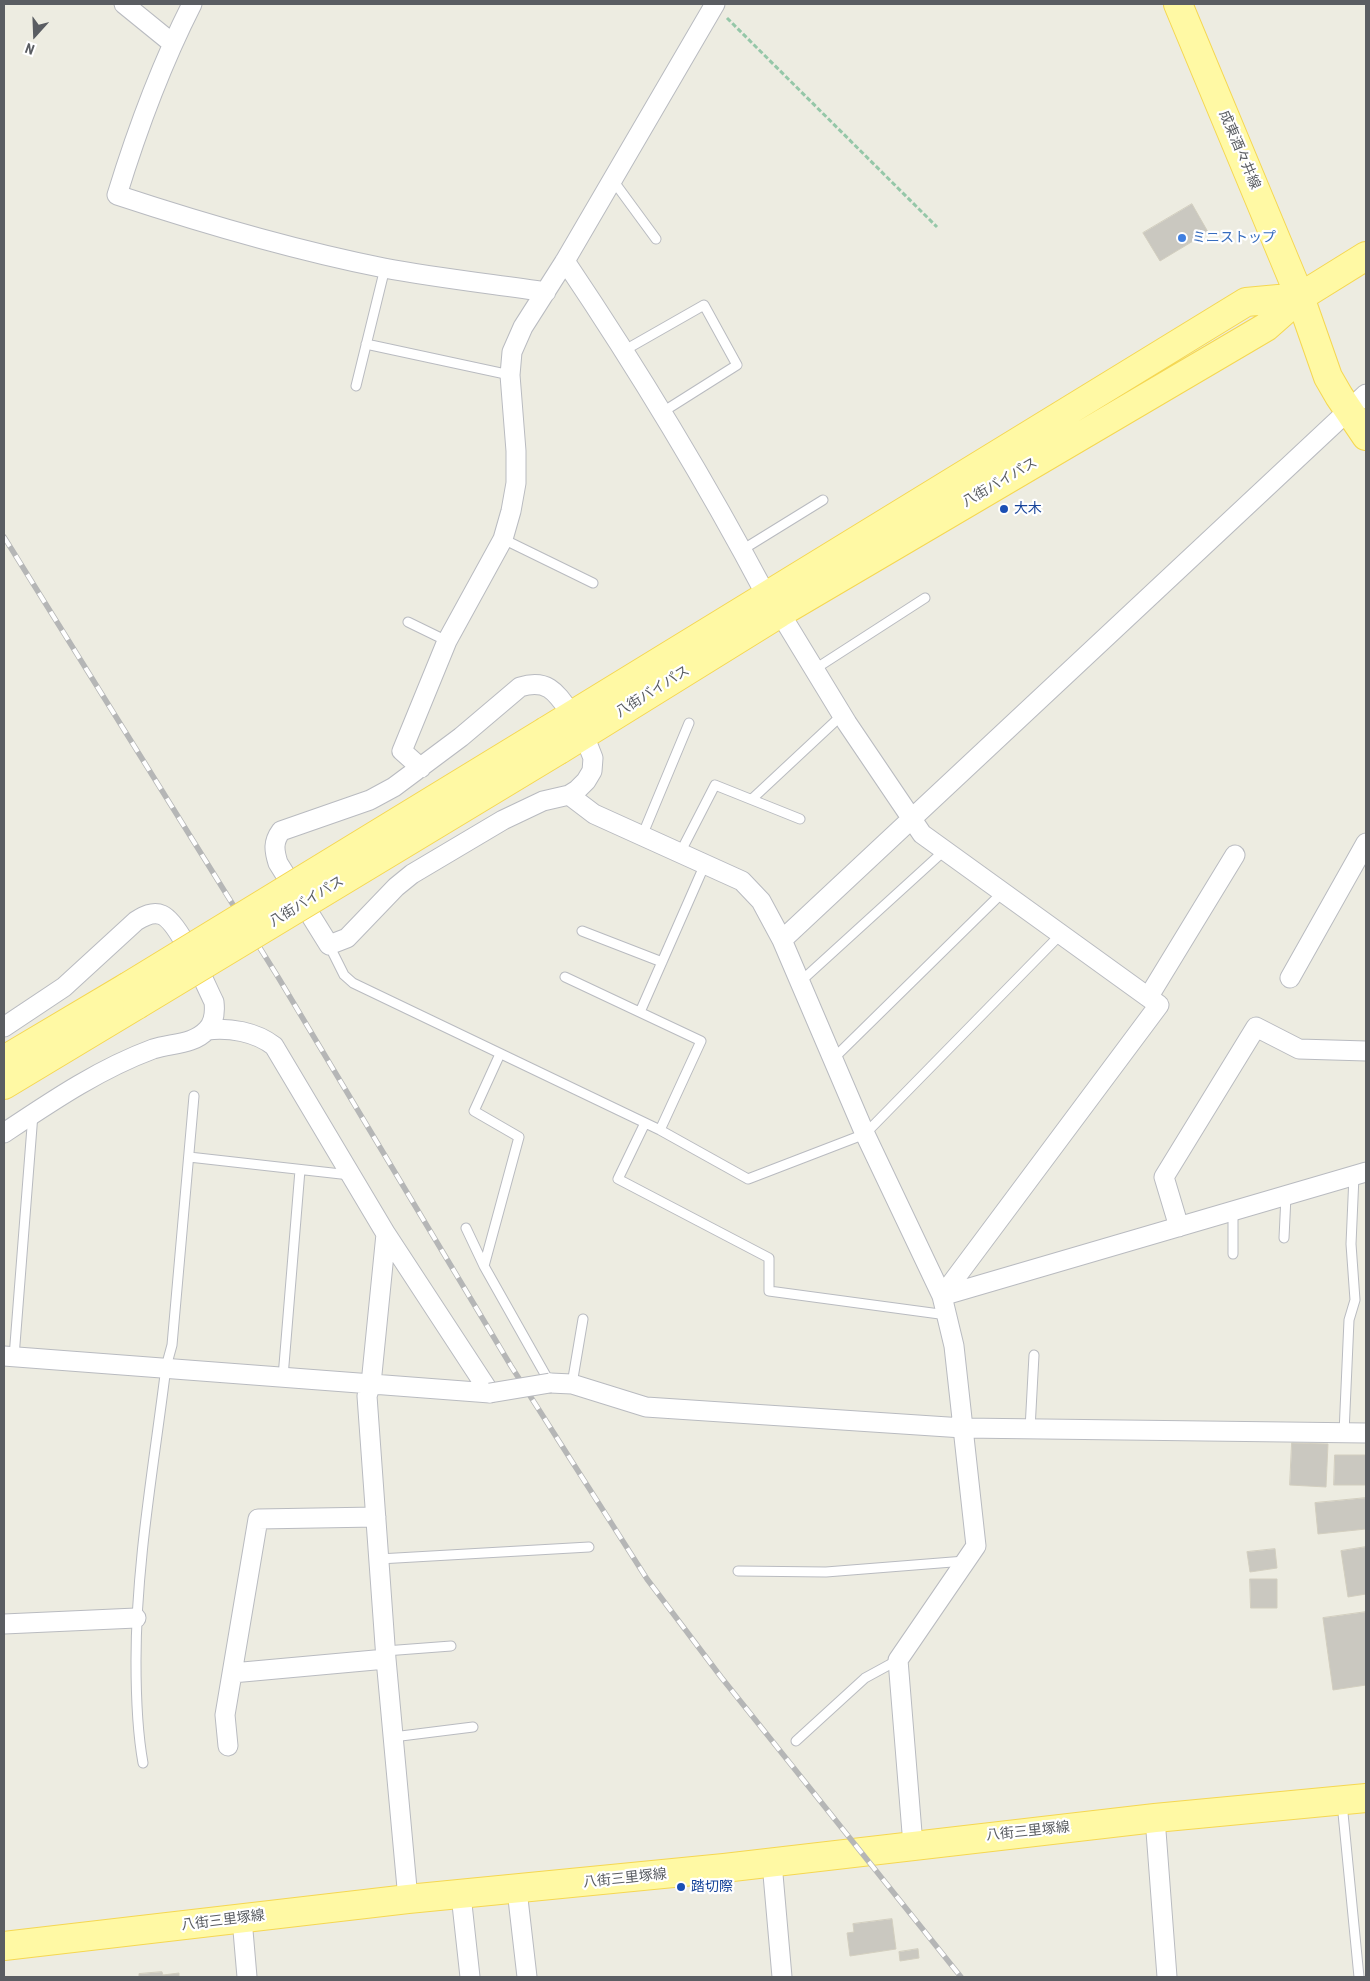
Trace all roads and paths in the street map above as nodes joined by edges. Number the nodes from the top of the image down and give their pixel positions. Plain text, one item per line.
1 (124, 4) edge
2 (192, 4) edge
3 (714, 4) edge
4 (1178, 4) edge
5 (172, 42) junction
6 (612, 179) junction
7 (937, 226) dead end
8 (656, 239) dead end
9 (1366, 256) edge
10 (565, 261) junction
11 (385, 268) junction
12 (546, 292) junction
13 (1300, 297) junction
14 (366, 344) junction
15 (625, 350) junction
16 (510, 375) junction
17 (356, 386) dead end
18 (1357, 402) edge
19 (660, 413) junction
20 (1366, 436) edge
21 (823, 500) dead end
22 (503, 539) junction
23 (742, 550) junction
24 (593, 582) dead end
25 (925, 598) dead end
26 (773, 604) junction
27 (408, 622) dead end
28 (447, 641) junction
29 (816, 669) junction
30 (842, 715) junction
31 (690, 723) dead end
32 (578, 725) junction
33 (421, 768) junction
34 (569, 795) junction
35 (752, 800) junction
36 (800, 819) dead end
37 (911, 819) junction
38 (642, 836) junction
39 (1366, 843) edge
40 (945, 850) junction
41 (680, 853) junction
42 (1235, 855) dead end
43 (705, 864) junction
44 (1002, 892) junction
45 (582, 931) dead end
46 (1061, 934) junction
47 (782, 940) junction
48 (329, 946) junction
49 (662, 962) junction
50 (565, 977) dead end
51 (1290, 978) dead end
52 (800, 982) junction
53 (132, 996) junction
54 (1149, 996) junction
55 (640, 1012) junction
56 (4, 1027) edge
57 (207, 1030) junction
58 (1366, 1051) edge
59 (500, 1054) junction
60 (4, 1060) edge
61 (833, 1060) junction
62 (4, 1084) edge
63 (194, 1096) dead end
64 (33, 1114) junction
65 (645, 1123) junction
66 (660, 1130) junction
67 (4, 1133) edge
68 (865, 1134) junction
69 (189, 1157) junction
70 (300, 1170) junction
71 (1360, 1174) edge
72 (350, 1176) junction
73 (1286, 1196) junction
74 (1233, 1212) junction
75 (1180, 1227) junction
76 (466, 1228) dead end
77 (386, 1234) junction
78 (1284, 1238) dead end
79 (1233, 1254) dead end
80 (484, 1266) junction
81 (942, 1296) junction
82 (947, 1315) junction
83 (583, 1319) dead end
84 (1034, 1355) dead end
85 (9, 1357) edge
86 (166, 1367) junction
87 (283, 1377) junction
88 (550, 1382) junction
89 (371, 1384) junction
90 (572, 1384) junction
91 (490, 1393) junction
92 (963, 1428) junction
93 (1030, 1429) junction
94 (1344, 1433) junction
95 (1366, 1433) edge
96 (376, 1517) junction
97 (589, 1547) dead end
98 (379, 1559) junction
99 (966, 1560) junction
100 (738, 1571) dead end
101 (136, 1618) junction
102 (4, 1624) edge
103 (451, 1646) dead end
104 (385, 1655) junction
105 (898, 1660) junction
106 (232, 1673) junction
107 (473, 1727) dead end
108 (393, 1737) junction
109 (796, 1741) dead end
110 (228, 1746) dead end
111 (144, 1764) dead end
112 (1354, 1799) edge
113 (1155, 1818) junction
114 (914, 1845) junction
115 (772, 1863) junction
116 (517, 1890) junction
117 (461, 1895) junction
118 (408, 1899) junction
119 (242, 1919) junction
120 (4, 1946) edge
121 (247, 1977) edge
122 (470, 1977) edge
123 (527, 1977) edge
124 (782, 1977) edge
125 (1167, 1977) edge
126 (1358, 1977) edge

1 - 5 street
2 - 5 street
3 - 6 street
3 - 7 path
4 - 13 main road, 成東酒々井線
5 - 11 street
6 - 8 lane
6 - 10 street
9 - 13 main road, 八街バイパス
10 - 12 street
10 - 15 street
11 - 12 street
11 - 14 lane
12 - 16 street
13 - 18 main road, 成東酒々井線
13 - 26 main road, 八街バイパス
14 - 16 lane
14 - 17 lane
15 - 19 street
15 - 19 lane
16 - 22 street
18 - 20 main road, 成東酒々井線
18 - 37 street
19 - 23 street
21 - 23 lane
22 - 24 lane
22 - 28 street
23 - 26 street
25 - 29 lane
26 - 29 street
26 - 32 main road, 八街バイパス
27 - 28 lane
28 - 33 street
29 - 30 street
30 - 35 lane
30 - 37 street
31 - 38 lane
32 - 33 street
32 - 34 street
32 - 53 main road, 八街バイパス, bridge
33 - 48 street
34 - 38 street
34 - 48 street
35 - 36 lane
35 - 41 lane
37 - 40 street
37 - 47 street
38 - 41 street
39 - 51 street
40 - 44 street
40 - 52 lane
41 - 43 street
42 - 54 street
43 - 47 street
43 - 49 lane
44 - 46 street
44 - 61 lane
45 - 49 lane
46 - 54 street
46 - 68 lane
47 - 52 street
48 - 59 lane
49 - 55 lane
50 - 55 lane
52 - 61 street
53 - 60 main road, 八街バイパス
53 - 62 main road, 八街バイパス
54 - 81 street
55 - 66 lane
56 - 57 street
57 - 64 street
57 - 72 street
58 - 75 street
59 - 65 lane
59 - 80 lane
61 - 68 street
63 - 69 lane
64 - 67 street
64 - 85 lane
65 - 66 lane
65 - 82 lane
66 - 68 lane
68 - 81 street
69 - 70 lane
69 - 86 lane
70 - 72 lane
70 - 87 lane
71 - 73 street
71 - 94 lane
72 - 77 street
73 - 74 street
73 - 78 lane
74 - 75 street
74 - 79 lane
75 - 81 street
76 - 80 lane
77 - 89 street
77 - 91 street
80 - 88 lane
81 - 82 street
82 - 92 street
83 - 90 lane
84 - 93 lane
85 - 86 street
86 - 87 street
86 - 101 lane
87 - 89 street
88 - 90 street
88 - 91 street, bridge
89 - 91 street
89 - 96 street
90 - 92 street
92 - 93 street
92 - 99 street
93 - 94 street
94 - 95 street
96 - 98 street
96 - 106 street
97 - 98 lane
98 - 104 street
99 - 100 lane
99 - 105 street
101 - 102 street
101 - 111 lane
103 - 104 lane
104 - 106 street
104 - 108 street
105 - 109 lane
105 - 114 street
106 - 110 street
107 - 108 lane
108 - 118 street
112 - 113 main road, 八街三里塚線
112 - 126 lane
113 - 114 main road, 八街三里塚線
113 - 125 street
114 - 115 main road, 八街三里塚線
115 - 116 main road, 八街三里塚線
115 - 124 street
116 - 117 main road, 八街三里塚線
116 - 123 street
117 - 118 main road, 八街三里塚線
117 - 122 street
118 - 119 main road, 八街三里塚線
119 - 120 main road, 八街三里塚線
119 - 121 street

